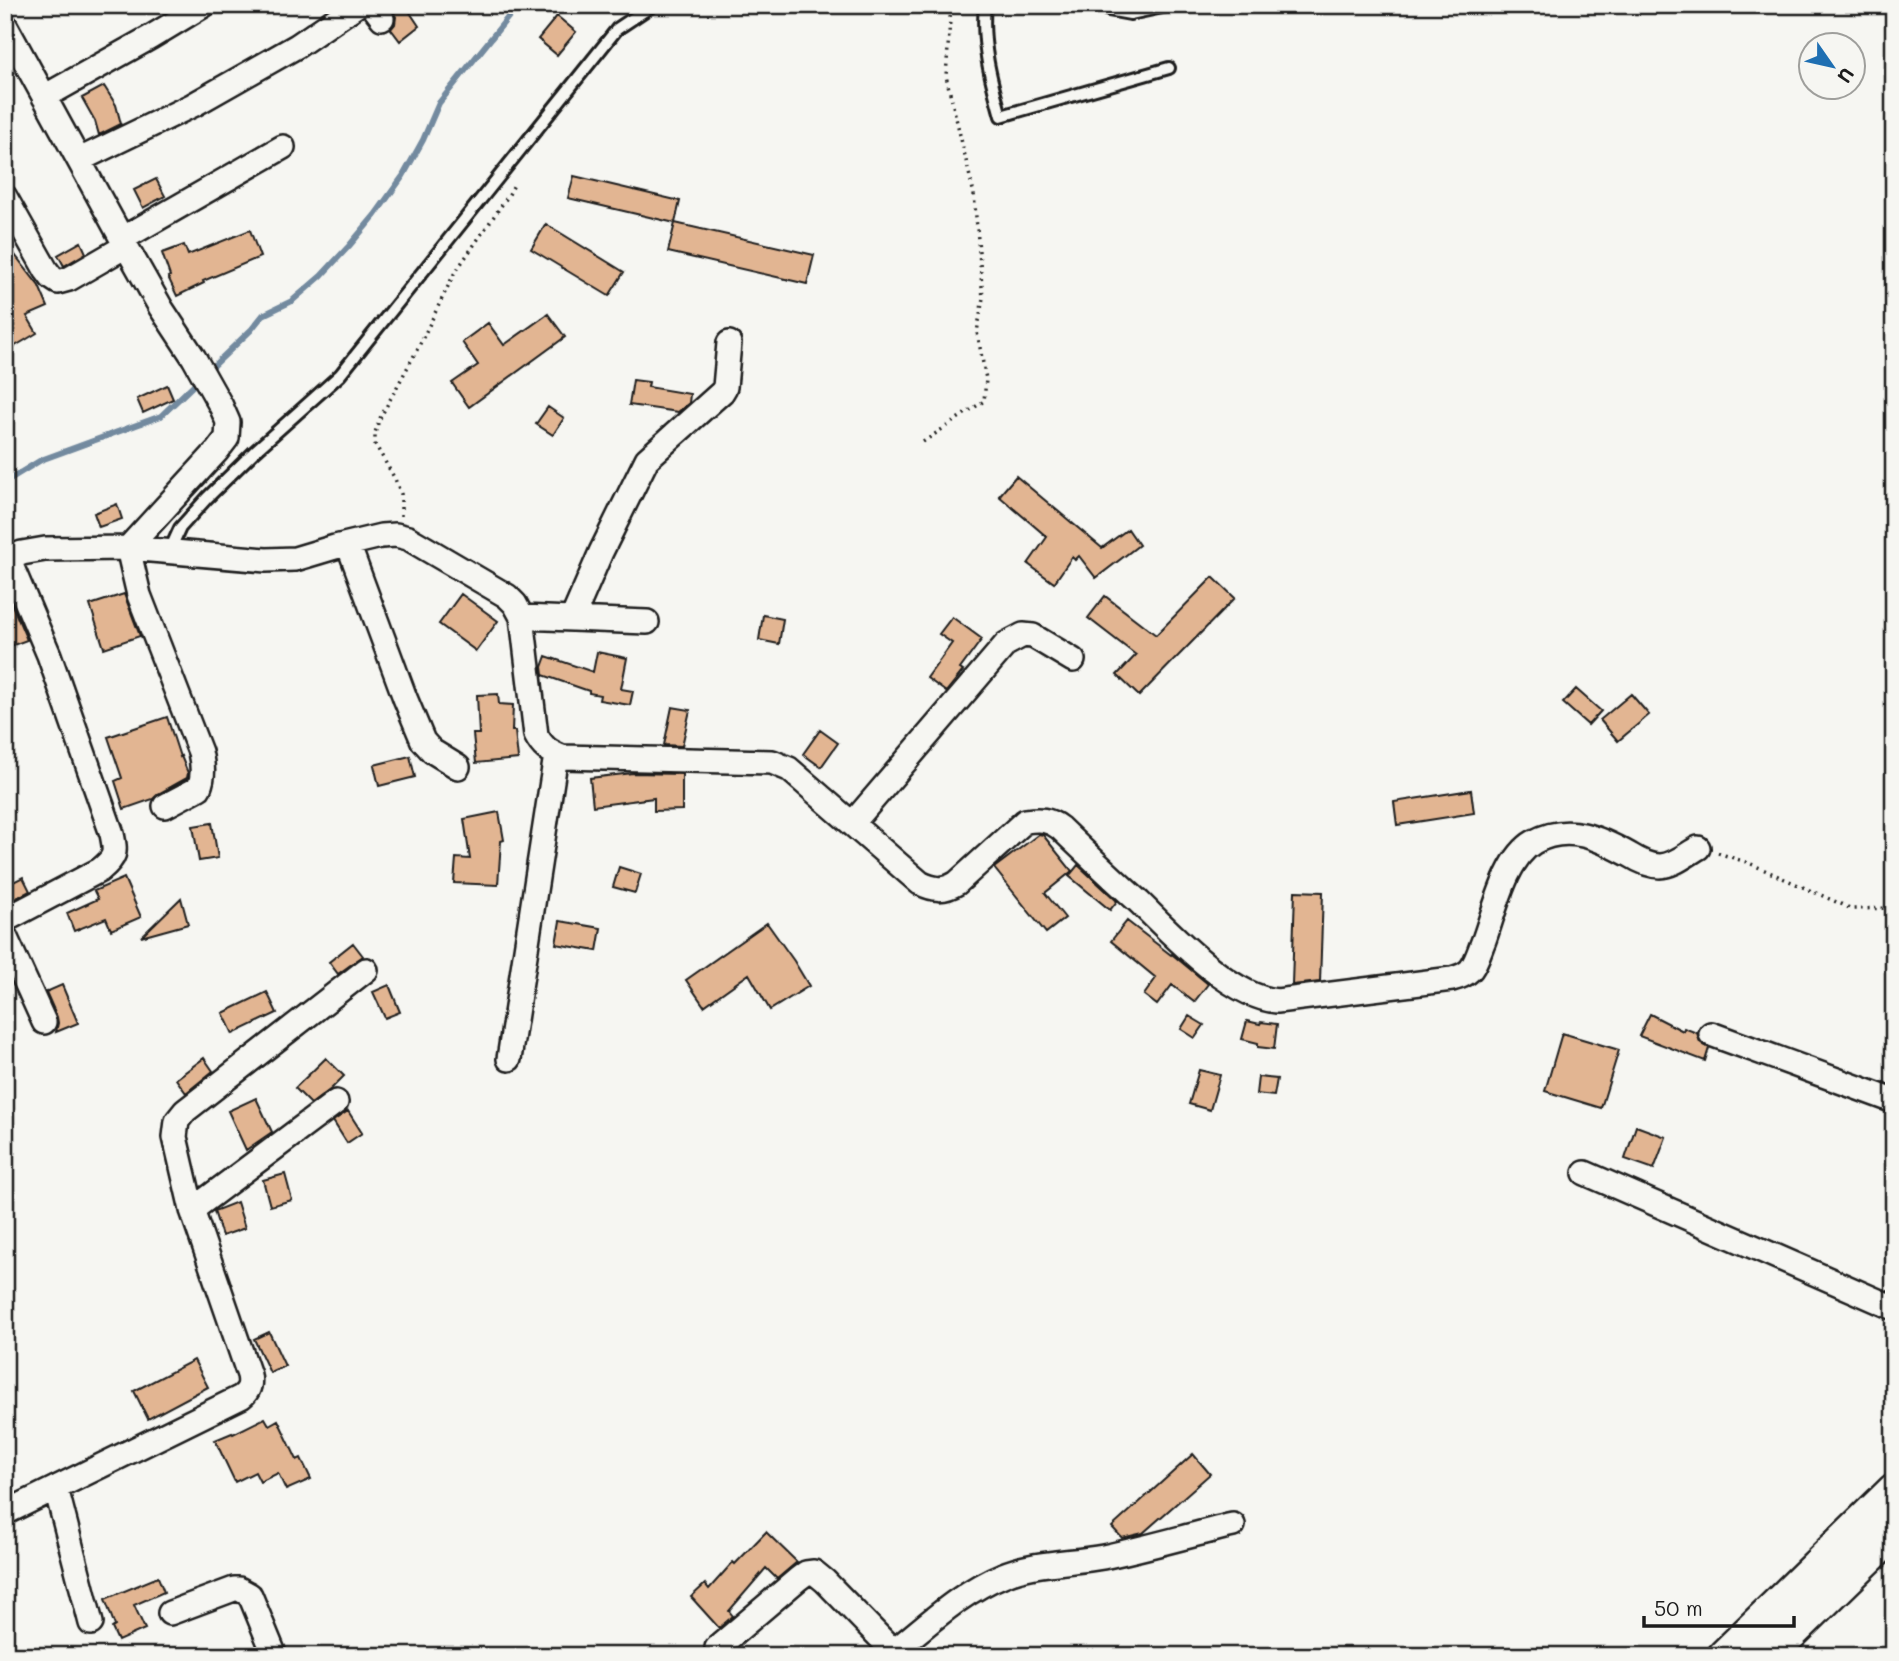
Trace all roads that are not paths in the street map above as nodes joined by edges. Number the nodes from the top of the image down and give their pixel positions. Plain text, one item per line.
1 (204, 5) edge
2 (357, 5) edge
3 (653, 5) edge
4 (985, 5) edge
5 (1105, 5) edge
6 (1172, 5) edge
7 (1130, 10) edge
8 (5, 25) edge
9 (1169, 68) dead end
10 (44, 97) junction
11 (283, 147) dead end
12 (79, 160) junction
13 (5, 197) edge
14 (124, 242) junction
15 (729, 343) dead end
16 (348, 544) junction
17 (128, 548) junction
18 (169, 552) junction
19 (7, 559) edge
20 (522, 617) junction
21 (572, 619) junction
22 (647, 622) dead end
23 (1073, 660) dead end
24 (556, 755) junction
25 (458, 767) dead end
26 (165, 806) dead end
27 (852, 824) junction
28 (1698, 848) road end
29 (5, 920) edge
30 (5, 936) edge
31 (366, 970) dead end
32 (44, 1022) dead end
33 (1711, 1034) dead end
34 (509, 1059) dead end
35 (1894, 1101) edge
36 (336, 1102) dead end
37 (1585, 1172) dead end
38 (192, 1210) junction
39 (1894, 1308) edge
40 (56, 1488) junction
41 (1894, 1490) edge
42 (5, 1513) edge
43 (1233, 1525) dead end
44 (1894, 1533) edge
45 (170, 1613) dead end
46 (91, 1623) dead end
47 (1753, 1628) junction
48 (717, 1648) dead end
49 (895, 1654) edge
50 (1769, 1655) edge
51 (275, 1656) edge
52 (1724, 1656) edge

1 - 10 street
2 - 12 street
3 - 18 lane
4 - 9 lane
5 - 7 lane
6 - 7 lane
8 - 10 street
10 - 12 street
11 - 14 street
12 - 14 street
13 - 14 street
14 - 17 street
15 - 21 street
16 - 18 street
16 - 20 street
16 - 25 street
17 - 18 street
17 - 19 street
17 - 26 street
19 - 29 street
20 - 21 street
20 - 24 street
21 - 22 street
23 - 27 street
24 - 27 street
24 - 34 street
27 - 28 street
30 - 32 street
31 - 38 street
33 - 35 street
36 - 38 street
37 - 39 street
38 - 40 street
40 - 42 street
40 - 46 street
41 - 47 main road
43 - 49 street
44 - 50 main road
45 - 51 street
47 - 50 main road
47 - 52 main road
48 - 49 street

